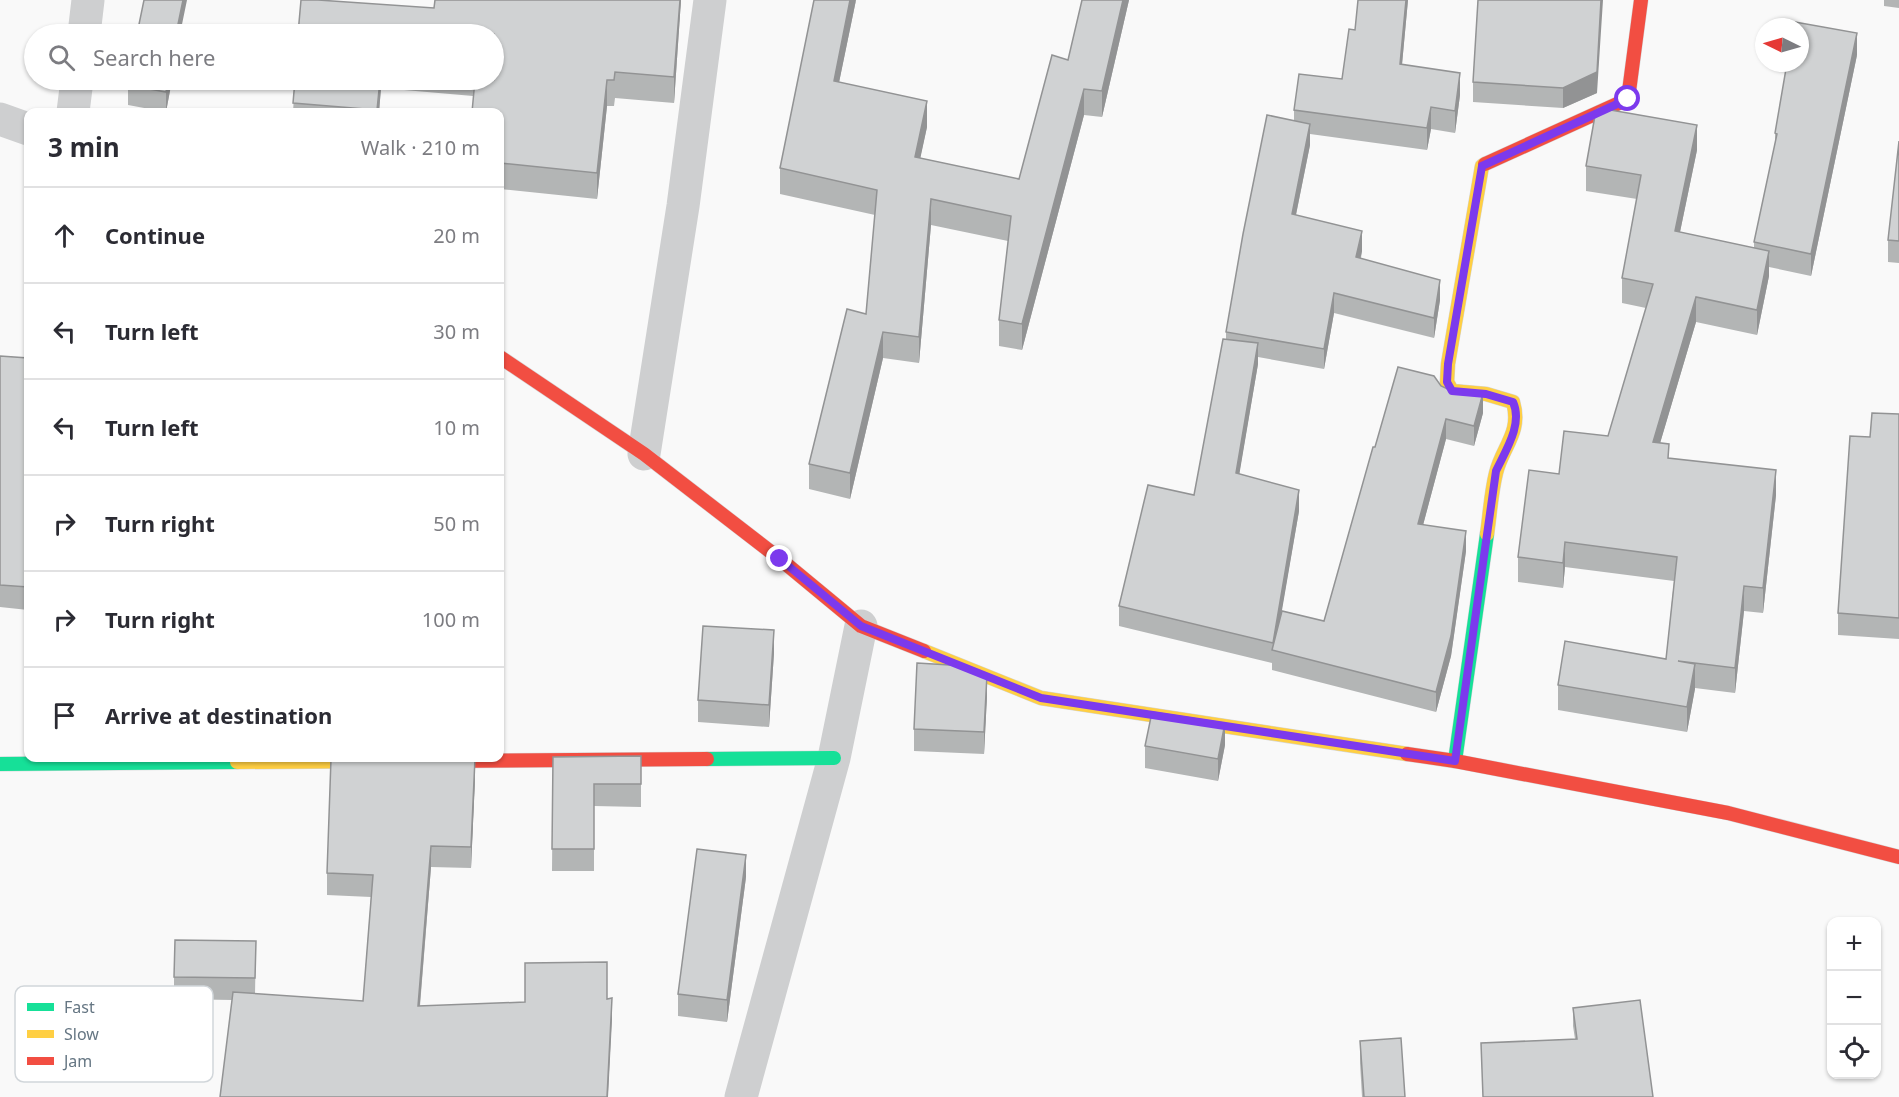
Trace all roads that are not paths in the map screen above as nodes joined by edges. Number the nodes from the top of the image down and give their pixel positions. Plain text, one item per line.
1 (88, 0) edge
2 (710, 0) edge
3 (1641, 0) edge
4 (85, 24) edge
5 (76, 90) edge
6 (74, 108) edge
7 (0, 119) edge
8 (24, 128) edge
9 (504, 360) edge
10 (644, 454) junction
11 (861, 626) junction
12 (834, 758) junction
13 (504, 760) edge
14 (1455, 761) junction
15 (262, 762) edge
16 (0, 764) edge
17 (1899, 857) edge
18 (741, 1097) edge

1 - 4 street
2 - 10 street
3 - 14 street
5 - 6 street
7 - 8 street
9 - 10 street
10 - 11 street
11 - 12 street
11 - 14 street
12 - 13 street
12 - 18 street
14 - 17 street
15 - 16 street

